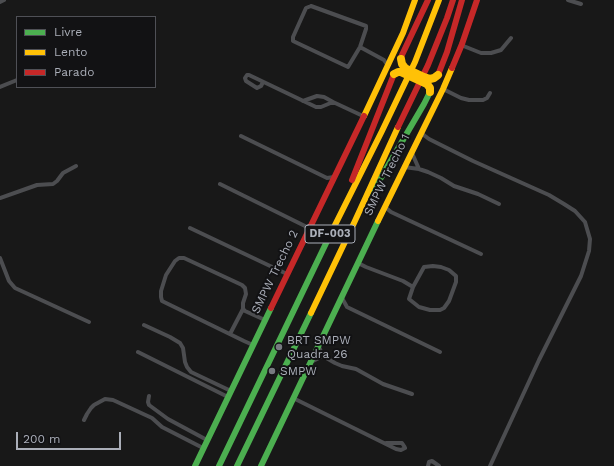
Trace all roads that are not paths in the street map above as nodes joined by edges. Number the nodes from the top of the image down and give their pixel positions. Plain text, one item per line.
1 (4, 0) edge
2 (415, 0) edge
3 (428, 0) edge
4 (439, 0) edge
5 (453, 0) edge
6 (462, 0) edge
7 (477, 0) edge
8 (568, 0) edge
9 (0, 2) edge
10 (581, 4) dead end
11 (511, 38) dead end
12 (461, 45) junction
13 (360, 47) junction
14 (388, 62) junction
15 (16, 80) edge
16 (264, 82) dead end
17 (0, 87) edge
18 (442, 89) junction
19 (490, 93) dead end
20 (303, 101) junction
21 (333, 102) junction
22 (363, 116) junction
23 (421, 134) junction
24 (241, 136) dead end
25 (412, 152) junction
26 (76, 166) dead end
27 (404, 167) junction
28 (418, 169) junction
29 (330, 180) junction
30 (220, 184) dead end
31 (0, 198) edge
32 (499, 204) dead end
33 (386, 210) junction
34 (339, 216) junction
35 (354, 223) junction
36 (190, 228) dead end
37 (309, 228) junction
38 (481, 254) dead end
39 (0, 259) edge
40 (358, 263) junction
41 (287, 274) junction
42 (413, 287) junction
43 (342, 298) junction
44 (347, 307) junction
45 (337, 308) junction
46 (243, 309) junction
47 (265, 320) junction
48 (89, 322) dead end
49 (144, 325) dead end
50 (230, 334) junction
51 (254, 345) junction
52 (319, 347) junction
53 (138, 352) dead end
54 (440, 352) dead end
55 (323, 356) junction
56 (311, 362) junction
57 (230, 394) junction
58 (412, 394) dead end
59 (149, 396) dead end
60 (293, 398) junction
61 (84, 420) dead end
62 (207, 440) junction
63 (386, 443) dead end
64 (203, 448) junction
65 (195, 466) edge
66 (219, 466) edge
67 (238, 466) edge
68 (261, 466) edge
69 (428, 466) edge
70 (439, 466) edge
71 (490, 466) edge

1 - 9 street
2 - 14 main road, SMPW Trecho 2
3 - 6 main road, bridge
4 - 34 main road, DF-003
5 - 35 main road, DF-003
7 - 12 main road, SMPW Trecho 1
8 - 10 street
11 - 12 street
12 - 18 main road, SMPW Trecho 1
13 - 13 street
13 - 14 street
14 - 22 main road, SMPW Trecho 2
15 - 17 street
16 - 20 street
18 - 19 street
18 - 23 main road, SMPW Trecho 1
20 - 21 street
20 - 21 street
21 - 22 street
22 - 29 main road, SMPW Trecho 2
23 - 25 main road, SMPW Trecho 1
23 - 71 street
24 - 29 street
25 - 27 main road, SMPW Trecho 1
25 - 28 street
26 - 31 street
27 - 28 street
27 - 33 main road, SMPW Trecho 1
28 - 32 street
29 - 37 main road, SMPW Trecho 2
30 - 37 street
33 - 38 street
33 - 40 main road, SMPW Trecho 1
34 - 35 main road, bridge
34 - 66 main road, DF-003
35 - 67 main road, DF-003
36 - 41 street
37 - 41 main road, SMPW Trecho 2
39 - 48 street
40 - 42 street
40 - 43 main road, SMPW Trecho 1
41 - 47 main road, SMPW Trecho 2
42 - 42 street
43 - 44 street
43 - 45 main road, SMPW Trecho 1
44 - 45 street
44 - 54 street
45 - 52 main road, SMPW Trecho 1
46 - 47 street
46 - 50 street
46 - 50 street
47 - 51 main road, SMPW Trecho 2
49 - 57 street
50 - 51 street
51 - 57 main road, SMPW Trecho 2
52 - 55 street
52 - 56 main road, SMPW Trecho 1
53 - 57 street
55 - 56 street
55 - 58 street
56 - 60 main road, SMPW Trecho 1
57 - 62 main road, SMPW Trecho 2
59 - 62 street
60 - 63 street
60 - 68 main road, SMPW Trecho 1
61 - 64 street
62 - 64 main road, SMPW Trecho 2
64 - 65 main road, SMPW Trecho 2
69 - 70 street

